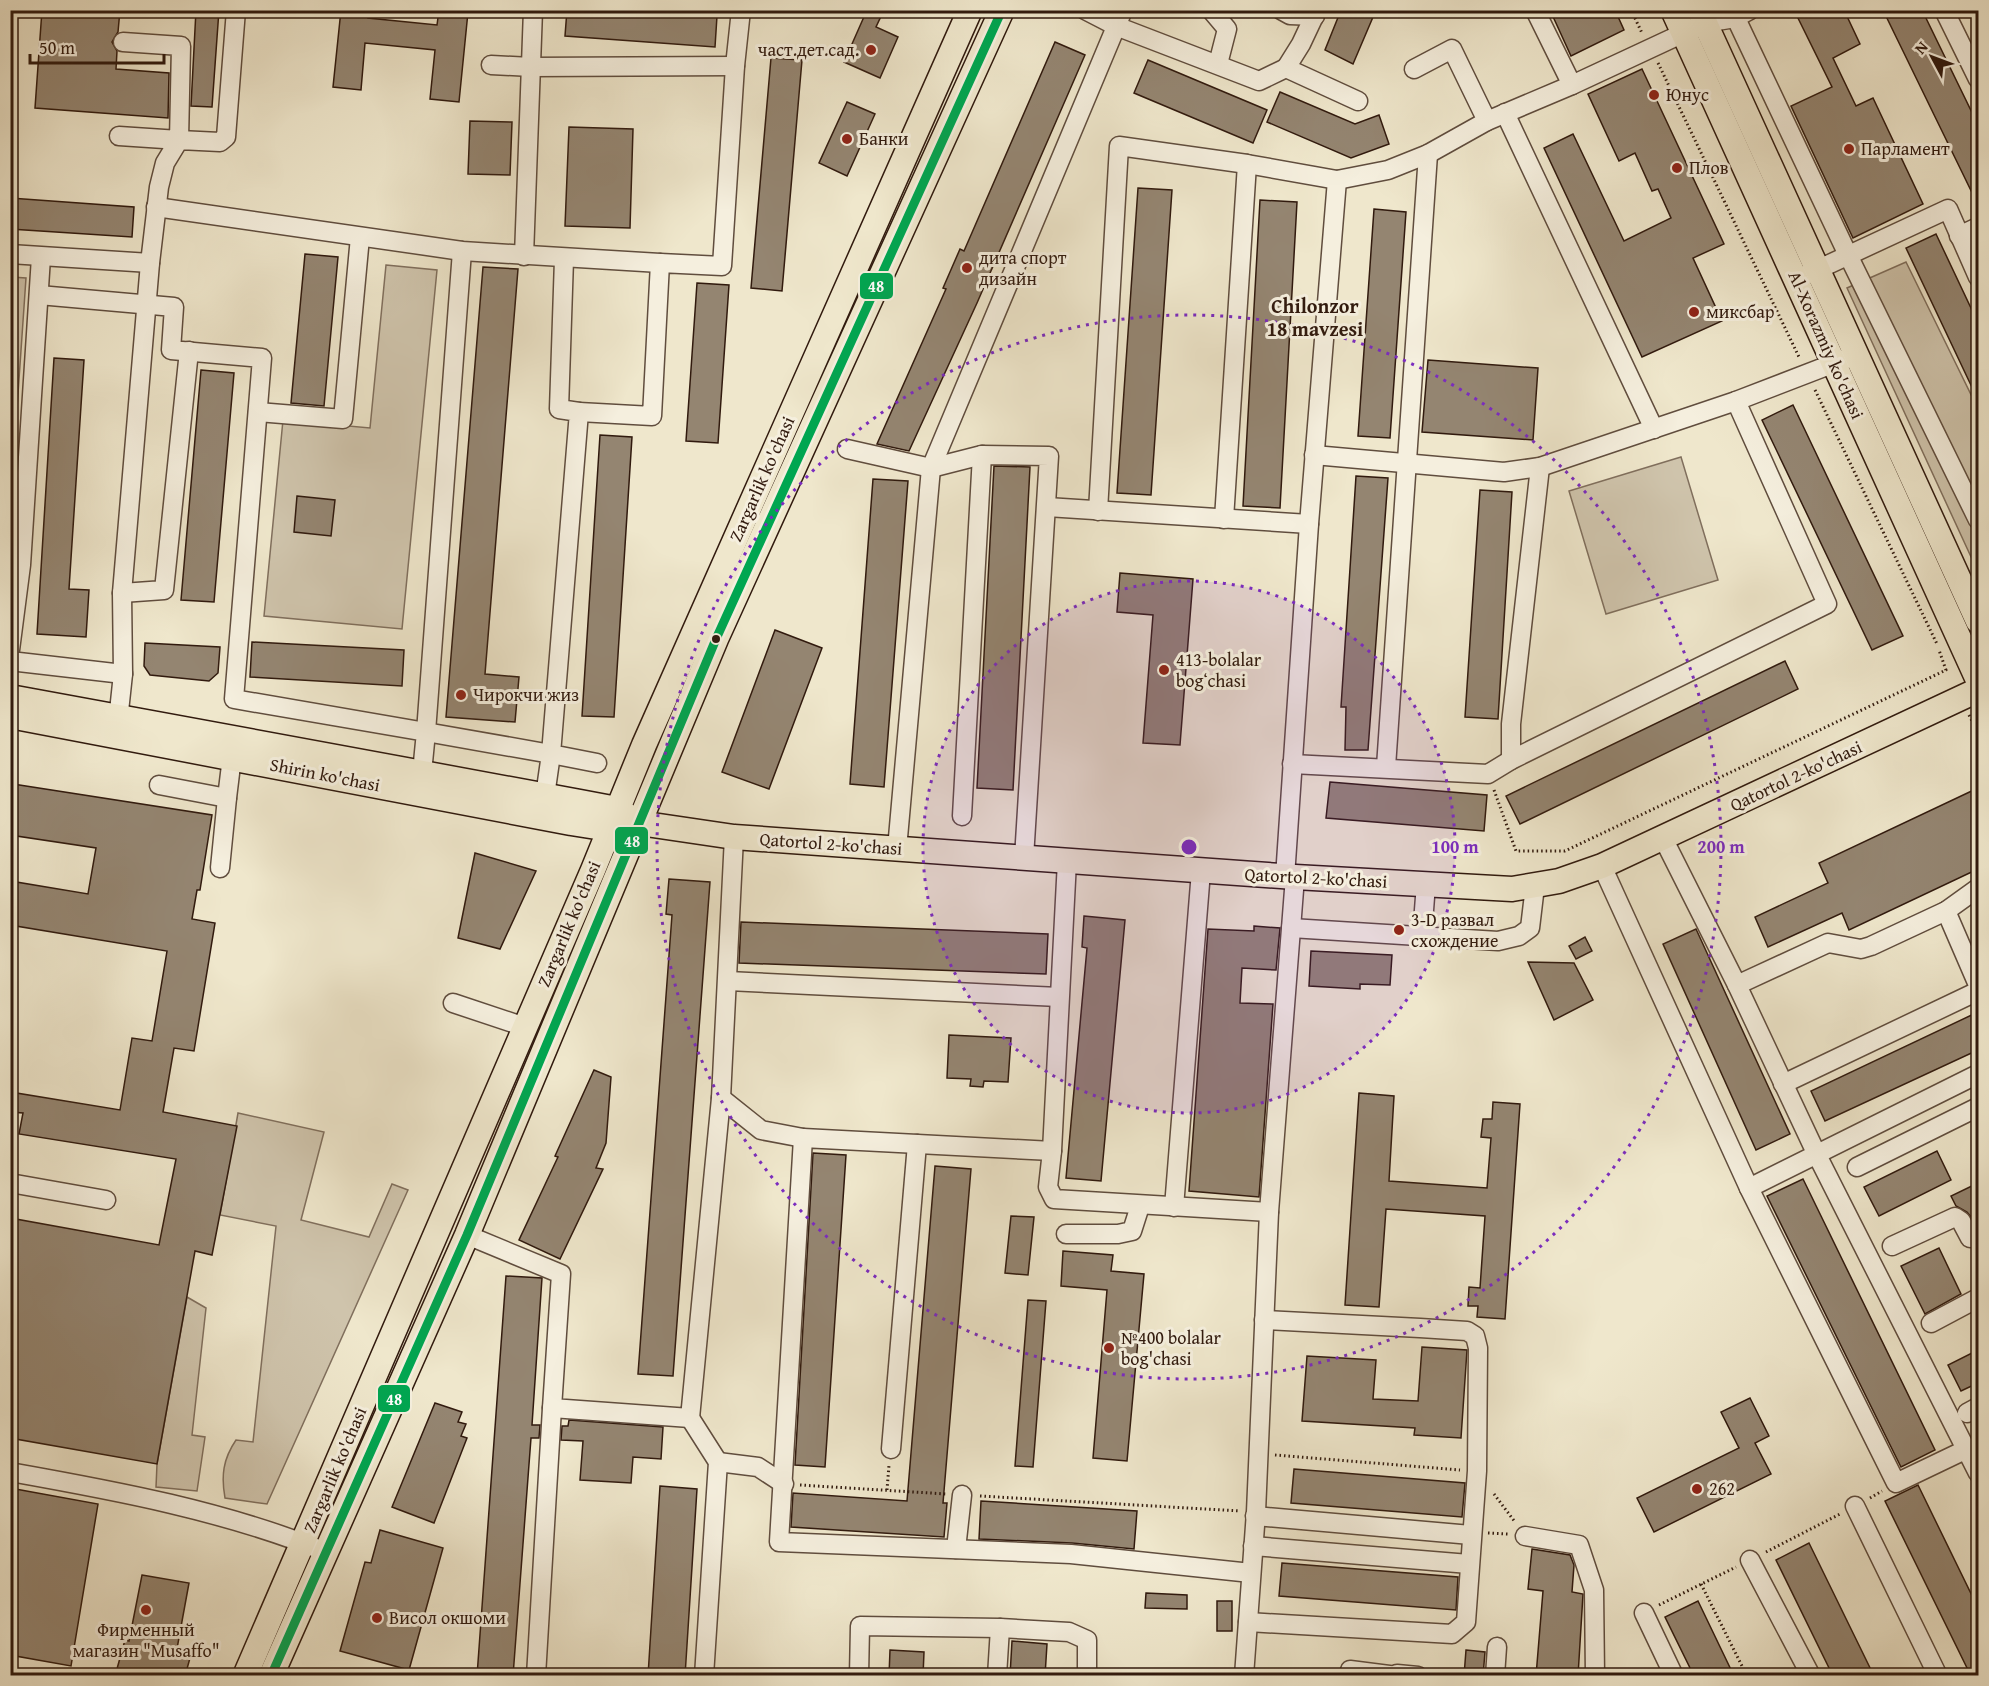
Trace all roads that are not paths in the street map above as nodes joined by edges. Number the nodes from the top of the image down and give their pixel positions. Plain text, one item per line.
1 (236, 10) edge
2 (533, 10) edge
3 (741, 10) edge
4 (970, 10) edge
5 (1002, 10) edge
6 (1085, 10) edge
7 (1211, 10) edge
8 (1281, 10) edge
9 (1535, 10) edge
10 (1673, 10) edge
11 (1944, 10) edge
12 (1316, 13) edge
13 (1739, 13) edge
14 (1120, 18) edge
15 (1696, 22) edge
16 (123, 42) dead end
17 (492, 64) dead end
18 (1218, 64) junction
19 (735, 66) junction
20 (531, 67) junction
21 (1286, 68) junction
22 (1414, 69) dead end
23 (1978, 80) edge
24 (1572, 86) junction
25 (1358, 102) dead end
26 (1505, 113) junction
27 (1487, 121) junction
28 (119, 136) dead end
29 (179, 141) junction
30 (1428, 154) junction
31 (1247, 164) junction
32 (1337, 180) junction
33 (156, 207) junction
34 (1978, 227) edge
35 (1959, 236) junction
36 (360, 237) junction
37 (462, 251) junction
38 (10, 254) edge
39 (1848, 255) junction
40 (524, 256) junction
41 (41, 257) junction
42 (564, 259) junction
43 (150, 263) junction
44 (660, 263) junction
45 (1807, 274) junction
46 (1978, 277) edge
47 (39, 295) junction
48 (146, 303) junction
49 (189, 351) junction
50 (1856, 354) junction
51 (1834, 364) junction
52 (1736, 401) junction
53 (258, 412) junction
54 (579, 412) junction
55 (1654, 429) junction
56 (847, 449) dead end
57 (1314, 454) junction
58 (982, 455) junction
59 (1406, 463) junction
60 (931, 468) junction
61 (1540, 468) junction
62 (1047, 507) junction
63 (1098, 510) junction
64 (1224, 519) junction
65 (1978, 520) edge
66 (1309, 524) junction
67 (16, 565) edge
68 (122, 593) junction
69 (1978, 621) edge
70 (10, 650) edge
71 (10, 661) edge
72 (123, 674) junction
73 (1978, 680) edge
74 (1978, 690) edge
75 (10, 698) edge
76 (10, 716) edge
77 (118, 726) junction
78 (426, 732) junction
79 (551, 754) junction
80 (232, 757) junction
81 (1511, 760) junction
82 (597, 763) dead end
83 (1292, 764) junction
84 (1386, 767) junction
85 (421, 783) junction
86 (159, 785) dead end
87 (545, 796) junction
88 (227, 798) junction
89 (962, 816) dead end
90 (613, 819) junction
91 (639, 823) junction
92 (734, 837) junction
93 (1663, 838) junction
94 (897, 849) junction
95 (1024, 858) junction
96 (1066, 861) junction
97 (1602, 866) junction
98 (220, 868) dead end
99 (1201, 871) junction
100 (1290, 877) junction
101 (1426, 884) junction
102 (1535, 886) junction
103 (1978, 888) edge
104 (1946, 911) junction
105 (1291, 928) junction
106 (1422, 936) junction
107 (728, 981) junction
108 (1737, 985) junction
109 (1978, 985) edge
110 (1978, 991) edge
111 (1059, 998) junction
112 (453, 1003) dead end
113 (525, 1027) junction
114 (1978, 1074) edge
115 (1783, 1084) junction
116 (721, 1098) junction
117 (1978, 1107) edge
118 (804, 1138) junction
119 (917, 1144) junction
120 (1052, 1151) junction
121 (1816, 1155) junction
122 (1857, 1167) dead end
123 (10, 1184) edge
124 (1749, 1188) junction
125 (106, 1200) dead end
126 (1140, 1206) junction
127 (1174, 1207) junction
128 (1269, 1212) junction
129 (1978, 1233) edge
130 (467, 1234) junction
131 (1066, 1234) dead end
132 (1892, 1246) dead end
133 (1978, 1298) edge
134 (1264, 1320) junction
135 (1931, 1323) dead end
136 (552, 1408) junction
137 (690, 1418) junction
138 (891, 1449) road end
139 (1966, 1449) junction
140 (718, 1462) junction
141 (10, 1472) edge
142 (1978, 1473) edge
143 (784, 1484) junction
144 (962, 1495) road end
145 (1855, 1506) road end
146 (1256, 1514) junction
147 (1471, 1533) junction
148 (1525, 1536) road end
149 (303, 1543) junction
150 (1253, 1546) junction
151 (956, 1549) junction
152 (326, 1552) junction
153 (1750, 1560) road end
154 (1470, 1564) junction
155 (1251, 1573) junction
156 (1644, 1613) road end
157 (1248, 1622) junction
158 (1000, 1628) junction
159 (1497, 1647) dead end
160 (1397, 1675) edge
161 (245, 1676) edge
162 (271, 1676) edge
163 (536, 1676) edge
164 (704, 1676) edge
165 (859, 1676) edge
166 (997, 1676) edge
167 (1087, 1676) edge
168 (1244, 1676) edge
169 (1350, 1676) edge
170 (1418, 1676) edge
171 (1495, 1676) edge
172 (1594, 1676) edge
173 (1674, 1676) edge
174 (1811, 1676) edge
175 (1938, 1676) edge

1 - 29 street
2 - 20 street
3 - 19 street
4 - 90 main road, Zargarlik ko'chasi
5 - 91 main road, Zargarlik ko'chasi
6 - 14 street
7 - 18 street
8 - 12 street
9 - 24 street
10 - 15 main road, Al-Xorazmiy ko'chasi
11 - 23 street
12 - 21 street
13 - 15 street
13 - 39 street
14 - 18 street
14 - 60 street
15 - 24 street
15 - 45 main road, Al-Xorazmiy ko'chasi
16 - 29 street
17 - 20 street
18 - 21 street
19 - 20 street
19 - 44 street
20 - 40 street
21 - 25 street
22 - 27 street
24 - 26 street
26 - 27 street
26 - 55 street
27 - 30 street
28 - 29 street
29 - 33 street
30 - 32 street
30 - 59 street
31 - 32 street
31 - 63 street
31 - 64 street
32 - 57 street
33 - 36 street
33 - 43 street
34 - 35 street
35 - 39 street
35 - 46 street
36 - 37 street
36 - 53 street
37 - 40 street
37 - 78 street
38 - 41 street
39 - 45 street
39 - 65 street
40 - 42 street
41 - 43 street
41 - 47 street
42 - 44 street
42 - 54 street
43 - 48 street
44 - 54 street
45 - 50 main road, Al-Xorazmiy ko'chasi
45 - 51 main road, Al-Xorazmiy ko'chasi
47 - 48 street
47 - 67 street
48 - 49 street
48 - 68 street
49 - 53 street
49 - 68 street
50 - 51 street
50 - 69 main road, Al-Xorazmiy ko'chasi
51 - 52 street
51 - 73 main road, Al-Xorazmiy ko'chasi
52 - 55 street
52 - 81 street
53 - 78 street
54 - 79 street
55 - 61 street
56 - 60 street
57 - 59 street
57 - 66 street
58 - 60 street
58 - 62 street
58 - 89 street
59 - 61 street
59 - 84 street
60 - 94 street
61 - 81 street
62 - 63 street
62 - 95 street
63 - 64 street
64 - 66 street
66 - 83 street
67 - 70 street
68 - 72 street
71 - 72 street
72 - 77 street
74 - 93 main road, Qatortol 2-ko'chasi
75 - 77 main road, Shirin ko'chasi
76 - 77 main road, Shirin ko'chasi
77 - 80 main road, Shirin ko'chasi
77 - 85 main road, Shirin ko'chasi
78 - 79 street
78 - 85 street
79 - 82 street
79 - 87 street
80 - 85 main road, Shirin ko'chasi
80 - 88 street
81 - 84 street
83 - 84 street
83 - 100 street
85 - 87 main road, Shirin ko'chasi
85 - 90 main road, Shirin ko'chasi
86 - 88 street
87 - 90 main road, Shirin ko'chasi
88 - 98 street
90 - 91 main road, Shirin ko'chasi
90 - 113 main road, Zargarlik ko'chasi
91 - 92 main road, Qatortol 2-ko'chasi
91 - 130 main road, Zargarlik ko'chasi
92 - 94 main road, Qatortol 2-ko'chasi
92 - 107 street
93 - 97 main road, Qatortol 2-ko'chasi
93 - 108 street
94 - 95 main road, Qatortol 2-ko'chasi
95 - 96 main road, Qatortol 2-ko'chasi
96 - 99 main road, Qatortol 2-ko'chasi
96 - 111 street
97 - 102 main road, Qatortol 2-ko'chasi
97 - 124 street
99 - 100 main road, Qatortol 2-ko'chasi
99 - 127 street
100 - 101 main road, Qatortol 2-ko'chasi
100 - 105 street
101 - 102 main road, Qatortol 2-ko'chasi
101 - 106 street
102 - 106 street
103 - 104 street
104 - 108 street
104 - 109 street
105 - 106 street
105 - 128 street
107 - 111 street
107 - 116 street
108 - 115 street
110 - 115 street
111 - 120 street
112 - 113 street
113 - 149 main road, Zargarlik ko'chasi
114 - 121 street
115 - 121 street
116 - 118 street
116 - 137 street
117 - 122 street
118 - 119 street
118 - 143 street
119 - 120 street
119 - 138 street
120 - 126 street
121 - 124 street
121 - 139 street
123 - 125 street
124 - 139 street
126 - 127 street
126 - 131 street
127 - 128 street
128 - 134 street
129 - 132 street
130 - 136 street
130 - 152 main road, Zargarlik ko'chasi
133 - 135 street
134 - 146 street
134 - 147 street
136 - 137 street
136 - 163 street
137 - 140 street
139 - 142 street
140 - 143 street
140 - 164 street
141 - 149 street
143 - 151 street
144 - 151 street
145 - 175 street
146 - 147 street
146 - 150 street
147 - 154 street
148 - 172 street
149 - 152 street
149 - 161 main road, Zargarlik ko'chasi
150 - 154 street
150 - 155 street
151 - 155 street
152 - 162 main road, Zargarlik ko'chasi
153 - 174 street
154 - 157 street
155 - 157 street
156 - 173 street
157 - 168 street
158 - 165 street
158 - 166 street
158 - 167 street
159 - 171 street
160 - 169 street
160 - 170 street

